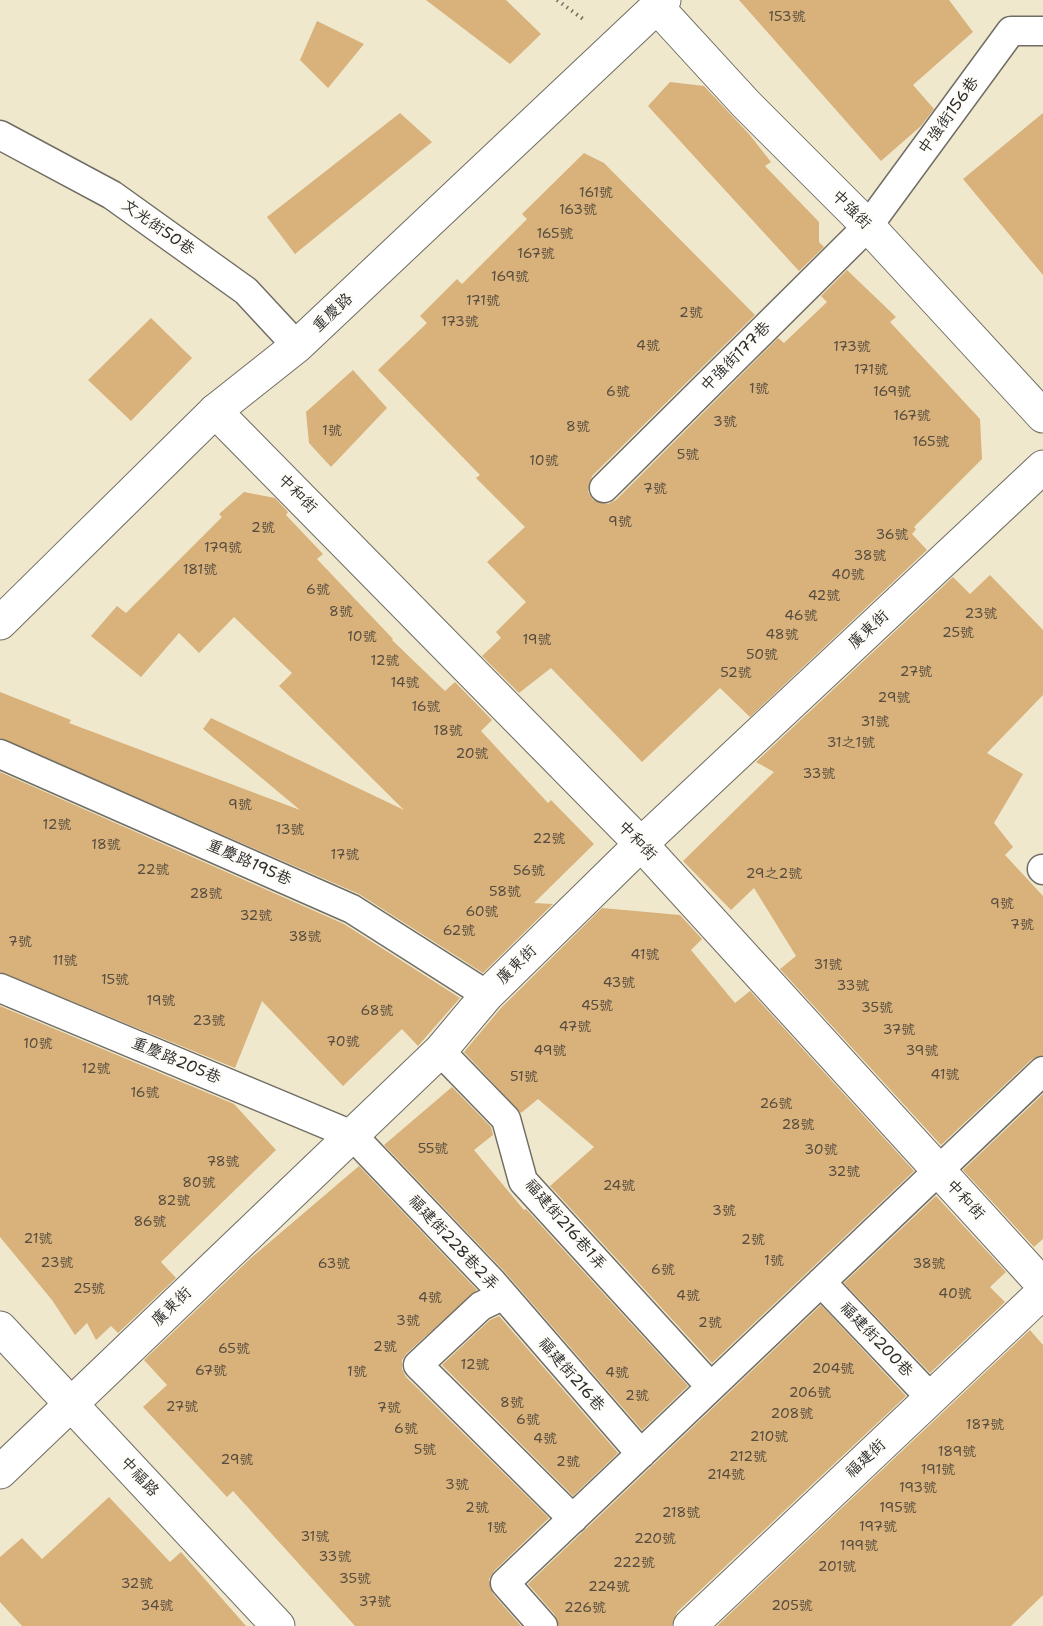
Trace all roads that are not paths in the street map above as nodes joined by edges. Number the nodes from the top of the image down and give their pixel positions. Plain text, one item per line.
1 (661, 3) edge
2 (1043, 31) edge
3 (0, 135) edge
4 (868, 226) junction
5 (297, 346) junction
6 (215, 411) junction
7 (1043, 416) edge
8 (1043, 467) edge
9 (604, 488) dead end
10 (0, 623) edge
11 (0, 754) edge
12 (641, 844) junction
13 (0, 988) edge
14 (487, 995) junction
15 (440, 1051) junction
16 (1043, 1071) edge
17 (352, 1135) junction
18 (938, 1171) junction
19 (821, 1282) junction
20 (1043, 1285) edge
21 (1043, 1292) edge
22 (502, 1296) junction
23 (0, 1328) edge
24 (711, 1387) junction
25 (931, 1398) junction
26 (71, 1403) junction
27 (641, 1454) junction
28 (0, 1472) edge
29 (573, 1519) junction
30 (278, 1626) edge
31 (543, 1626) edge
32 (690, 1626) edge

1 - 4 street, 中強街
1 - 5 street, 重慶路
2 - 4 lane, 中強街156巷
3 - 5 lane, 文光街50巷
4 - 7 street, 中強街
4 - 9 lane, 中強街177巷
5 - 6 street, 重慶路
6 - 10 street, 重慶路
6 - 12 street, 中和街
8 - 12 street, 廣東街
11 - 14 lane, 重慶路195巷
12 - 14 street, 廣東街
12 - 18 street, 中和街
13 - 17 lane, 重慶路205巷
14 - 15 street, 廣東街
15 - 17 street, 廣東街
15 - 24 lane, 福建街216巷1弄
16 - 18 lane
17 - 22 lane, 福建街228巷2弄
17 - 26 street, 廣東街
18 - 19 lane
18 - 20 street, 中和街
19 - 24 lane
19 - 25 lane, 福建街200巷
21 - 25 street, 福建街
22 - 27 lane, 福建街216巷
22 - 29 lane, 福建街228巷2弄
23 - 26 street, 中福路
24 - 27 lane
25 - 32 street, 福建街
26 - 28 street, 廣東街
26 - 30 street, 中福路
27 - 29 lane
29 - 31 lane

